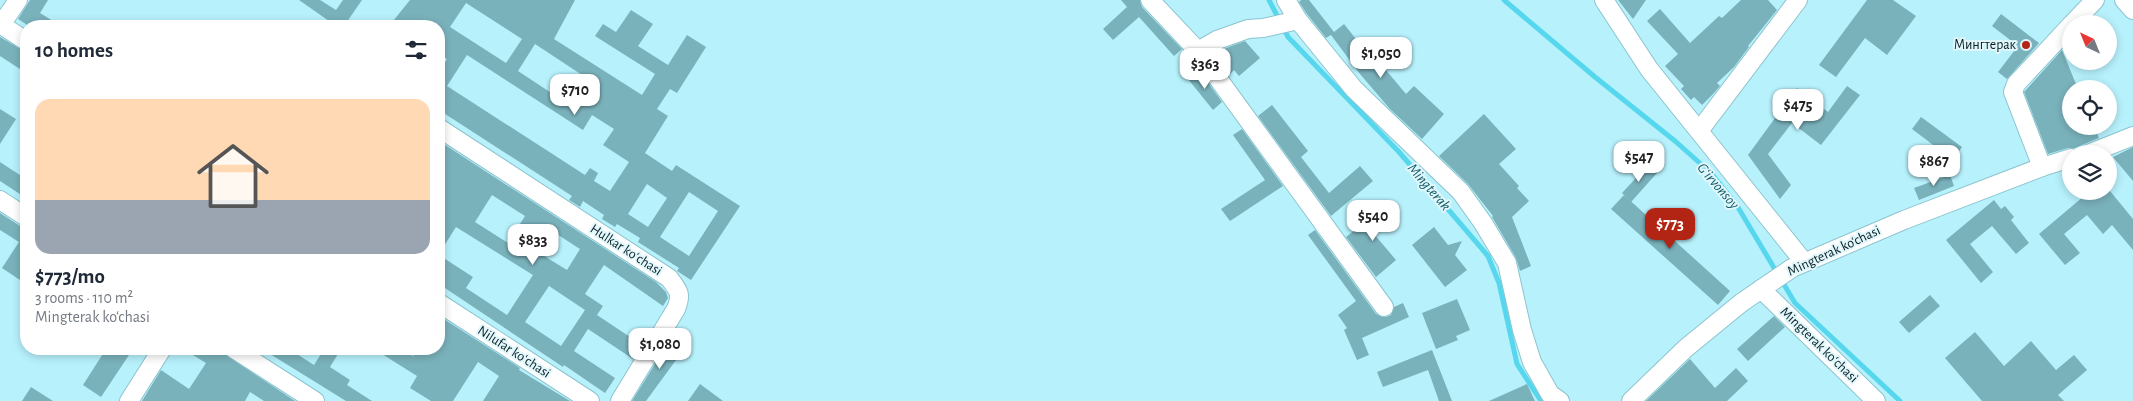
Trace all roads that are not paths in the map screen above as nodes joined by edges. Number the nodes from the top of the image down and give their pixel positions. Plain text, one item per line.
1 (18, 0) edge
2 (1150, 0) edge
3 (1286, 0) edge
4 (1604, 0) edge
5 (1798, 0) edge
6 (2095, 0) edge
7 (2124, 0) edge
8 (2133, 10) edge
9 (2081, 15) edge
10 (1293, 22) junction
11 (0, 25) edge
12 (2062, 35) edge
13 (20, 37) edge
14 (1198, 51) junction
15 (1699, 131) junction
16 (445, 132) edge
17 (2133, 136) edge
18 (2110, 145) edge
19 (2062, 161) edge
20 (2042, 167) junction
21 (0, 200) edge
22 (20, 212) edge
23 (1798, 265) junction
24 (1761, 290) junction
25 (445, 307) edge
26 (1384, 307) dead end
27 (158, 355) edge
28 (243, 355) edge
29 (1635, 400) edge
30 (129, 401) edge
31 (315, 401) edge
32 (590, 401) edge
33 (620, 401) edge
34 (1560, 401) edge
35 (1876, 401) edge

1 - 11 street
2 - 14 street
3 - 10 street
4 - 15 street
5 - 15 street
6 - 9 street
7 - 8 street
10 - 14 street
10 - 34 street
11 - 13 street
12 - 20 street
14 - 26 street
15 - 23 street
16 - 33 street, Hulkar koʻchasi
17 - 18 street
19 - 20 street, Mingterak ko‘chasi
20 - 23 street, Mingterak ko‘chasi
21 - 22 street
23 - 24 street, Mingterak ko‘chasi
24 - 29 street, Mingterak ko‘chasi
24 - 35 street, Mingterak koʻchasi
25 - 32 street, Nilufar koʻchasi
27 - 30 street
28 - 31 street

